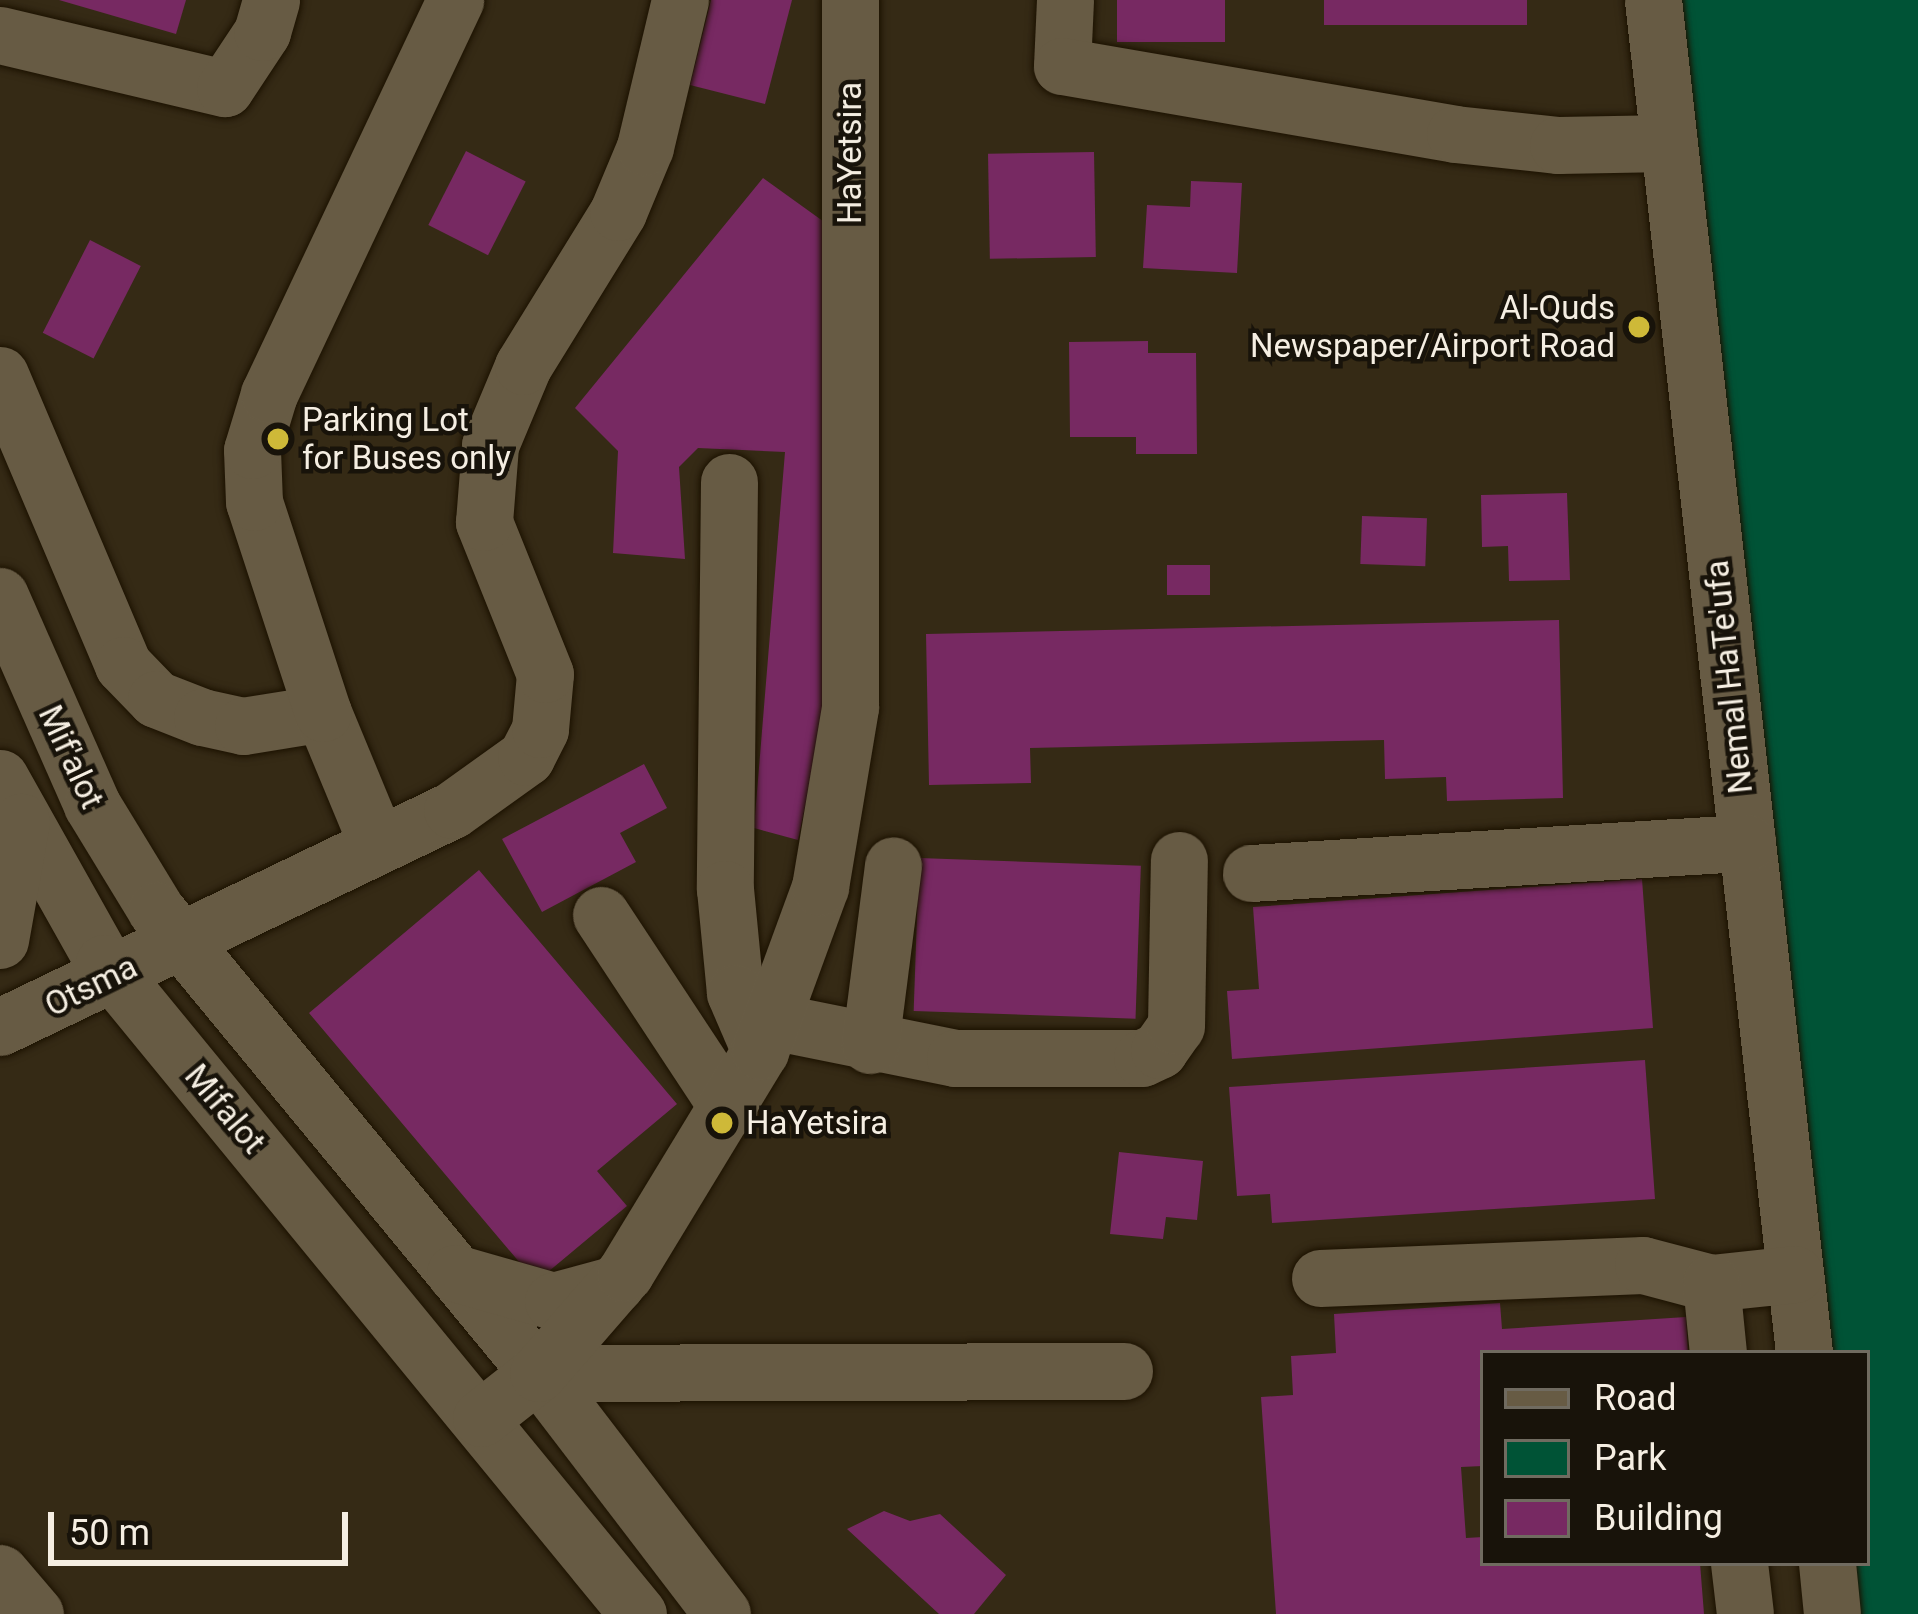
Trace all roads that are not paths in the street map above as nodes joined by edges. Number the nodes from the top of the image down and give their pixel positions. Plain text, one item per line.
1 (271, 0) edge
2 (455, 0) edge
3 (680, 0) edge
4 (850, 0) edge
5 (1065, 0) edge
6 (1653, 0) edge
7 (0, 34) edge
8 (1670, 143) junction
9 (0, 375) edge
10 (729, 482) dead end
11 (0, 596) edge
12 (323, 712) junction
13 (11, 800) edge
14 (376, 842) junction
15 (1747, 843) junction
16 (1179, 860) dead end
17 (892, 865) dead end
18 (1251, 873) dead end
19 (601, 916) dead end
20 (169, 927) junction
21 (0, 940) edge
22 (102, 958) junction
23 (0, 987) edge
24 (0, 1028) edge
25 (766, 1036) junction
26 (870, 1045) junction
27 (729, 1109) junction
28 (455, 1273) junction
29 (1795, 1274) junction
30 (1320, 1278) dead end
31 (1711, 1283) junction
32 (616, 1285) junction
33 (1718, 1350) edge
34 (1804, 1350) edge
35 (1124, 1371) dead end
36 (538, 1373) junction
37 (481, 1418) junction
38 (1739, 1566) edge
39 (1827, 1566) edge
40 (0, 1573) edge
41 (35, 1614) edge
42 (638, 1614) edge
43 (722, 1614) edge
44 (1744, 1614) edge
45 (1832, 1614) edge

1 - 7 street
2 - 12 street
3 - 14 street, Otsma
4 - 25 street, HaYetsira
5 - 8 street
6 - 8 street, Nemal HaTe'ufa
8 - 15 street, Nemal HaTe'ufa
9 - 12 street
10 - 25 street
11 - 20 street, Mif'alot
12 - 14 street
13 - 21 street
13 - 22 street, Mifalot
14 - 20 street, Otsma
15 - 18 street
15 - 29 street, Nemal HaTe'ufa
16 - 26 street
17 - 26 street
19 - 27 street
20 - 22 street, Otsma
20 - 28 street
22 - 23 street, Otsma
22 - 24 street, Otsma
22 - 37 street, Mifalot
25 - 26 street
25 - 27 street, HaYetsira
27 - 32 street, HaYetsira
28 - 32 street
28 - 36 street
29 - 31 street
29 - 34 street, Nemal HaTe'ufa
30 - 31 street
31 - 33 street
32 - 36 street, HaYetsira
35 - 36 street
36 - 37 street, HaYetsira
36 - 43 street
37 - 42 street, Mifalot
38 - 44 street
39 - 45 street
40 - 41 street

